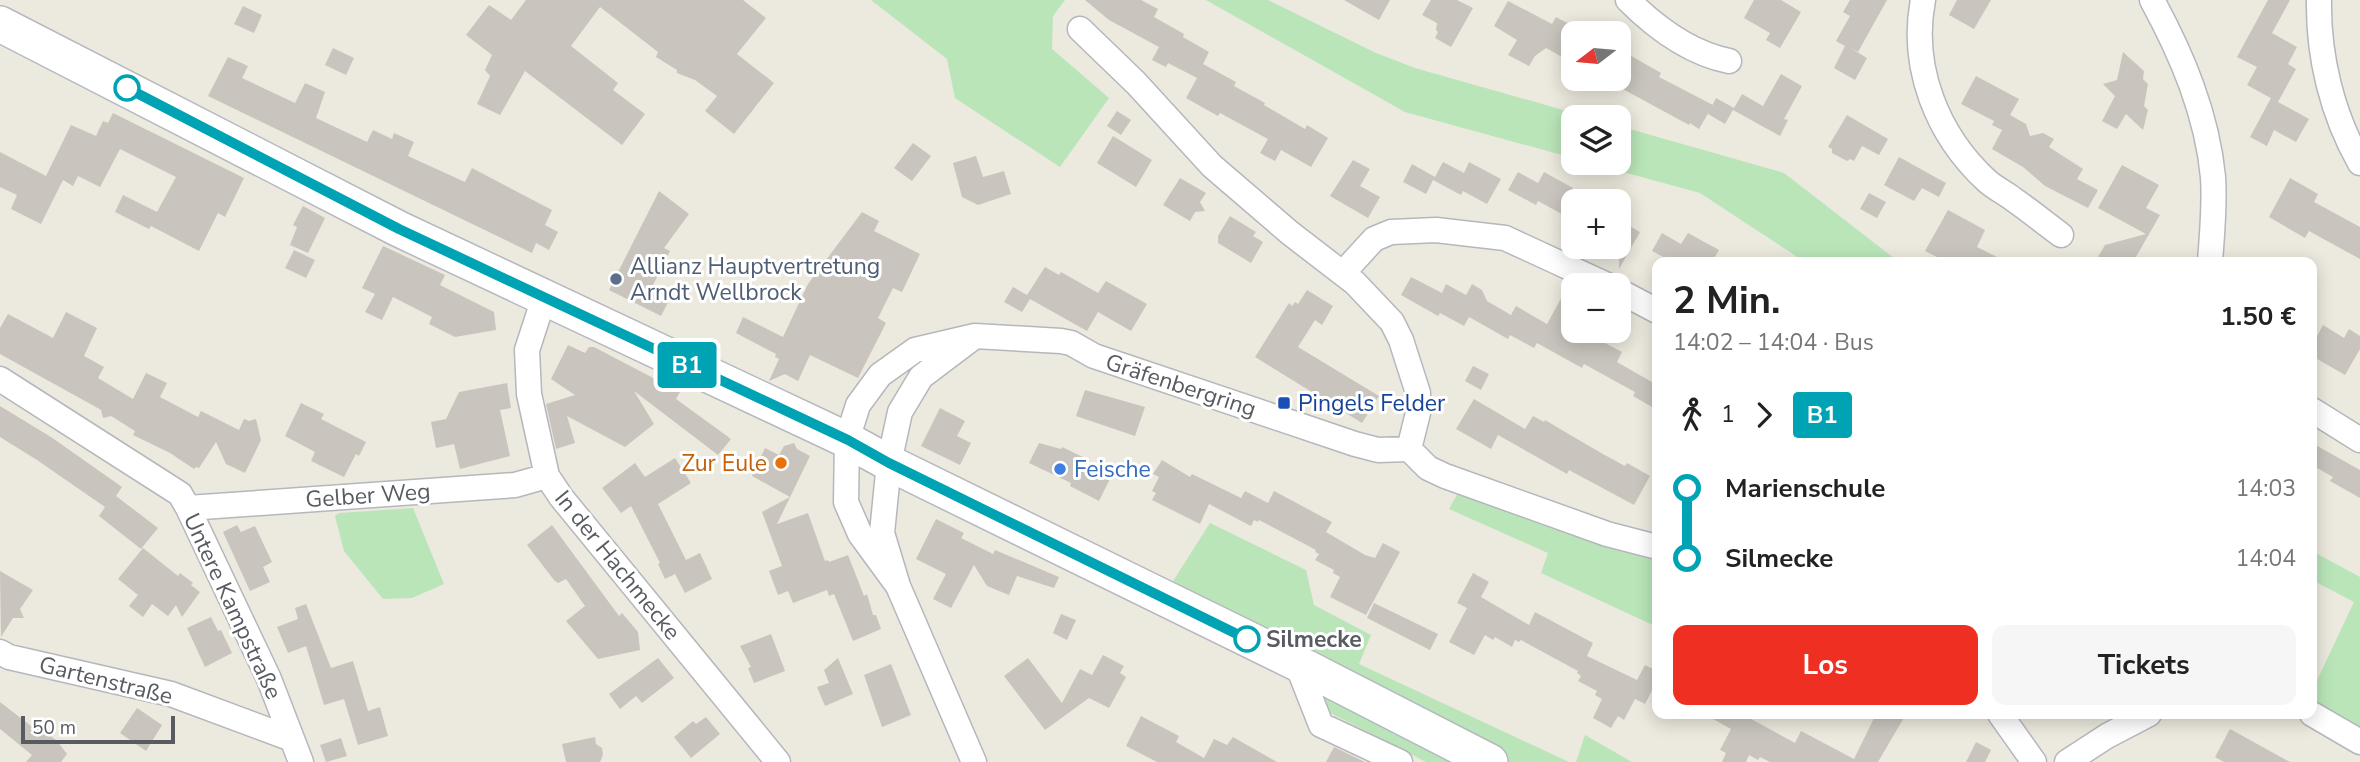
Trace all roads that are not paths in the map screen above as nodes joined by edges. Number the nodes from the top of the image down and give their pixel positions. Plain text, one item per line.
1 (1628, 0) edge
2 (1923, 0) edge
3 (2152, 0) edge
4 (2319, 0) edge
5 (0, 24) edge
6 (1080, 29) dead end
7 (1729, 61) dead end
8 (2360, 163) edge
9 (2061, 235) dead end
10 (2210, 257) edge
11 (1343, 273) junction
12 (1582, 273) edge
13 (1631, 297) edge
14 (544, 298) junction
15 (1652, 308) edge
16 (975, 336) junction
17 (0, 379) edge
18 (2317, 413) edge
19 (848, 440) junction
20 (2360, 440) edge
21 (1409, 449) junction
22 (889, 463) junction
23 (547, 477) junction
24 (188, 508) junction
25 (1652, 546) edge
26 (898, 586) junction
27 (0, 652) edge
28 (1297, 664) junction
29 (2317, 717) edge
30 (2004, 719) edge
31 (2139, 719) edge
32 (292, 739) junction
33 (2360, 742) edge
34 (301, 762) edge
35 (778, 762) edge
36 (974, 762) edge
37 (1400, 762) edge
38 (1490, 762) edge
39 (2034, 762) edge
40 (2067, 762) edge

1 - 7 street
2 - 9 street
3 - 10 street
4 - 8 street
5 - 14 main road
6 - 11 street
11 - 12 street
11 - 21 street
13 - 15 street
14 - 19 main road
14 - 23 street, In der Hachmecke
16 - 19 street, Gräfenbergring
16 - 21 street, Gräfenbergring
16 - 22 street
17 - 24 street, Untere Kampstraße
18 - 20 street
19 - 22 main road
19 - 26 street, Gräfenbergring
21 - 25 street
22 - 26 street
22 - 28 main road
23 - 24 street, Gelber Weg
23 - 35 street, In der Hachmecke
24 - 32 street, Untere Kampstraße
26 - 36 street
27 - 32 street, Gartenstraße
28 - 37 street
28 - 38 main road
29 - 33 street
30 - 39 street
31 - 40 street
32 - 34 street, Untere Kampstraße

